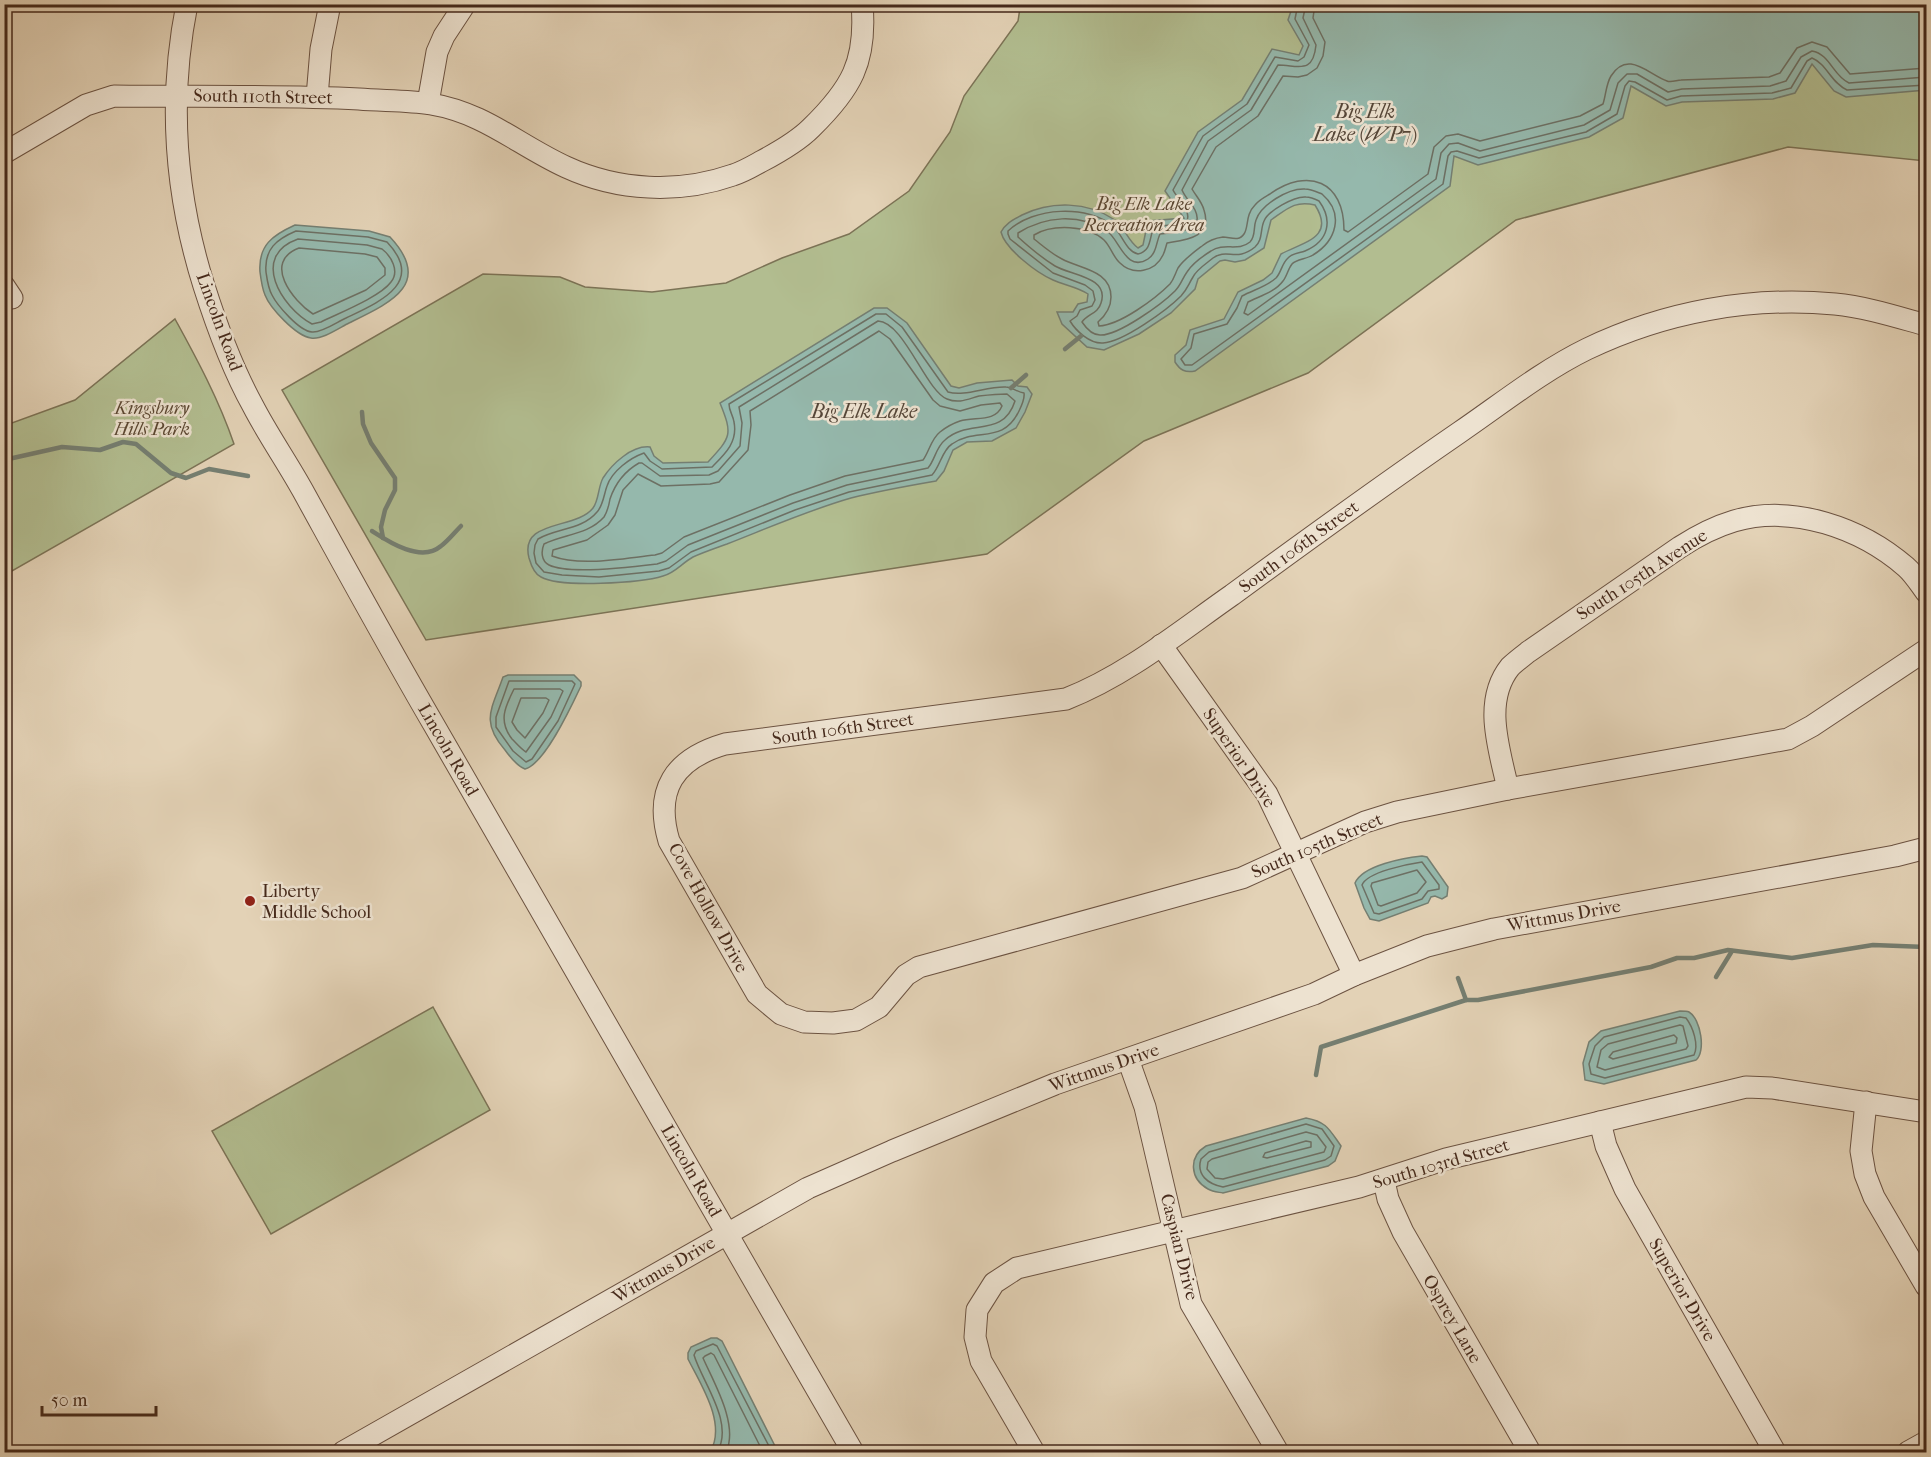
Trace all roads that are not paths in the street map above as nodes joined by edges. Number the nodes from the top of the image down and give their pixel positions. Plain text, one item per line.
1 (187, 4) edge
2 (330, 4) edge
3 (465, 4) edge
4 (862, 4) edge
5 (175, 95) junction
6 (317, 97) junction
7 (428, 103) junction
8 (4, 153) edge
9 (1926, 325) edge
10 (1926, 592) edge
11 (1161, 645) junction
12 (1926, 650) edge
13 (667, 789) joint
14 (1508, 789) junction
15 (1926, 848) edge
16 (1295, 853) junction
17 (1354, 975) junction
18 (781, 1014) joint
19 (1128, 1059) junction
20 (1866, 1102) junction
21 (1926, 1112) edge
22 (1600, 1122) junction
23 (1384, 1181) junction
24 (1174, 1232) junction
25 (727, 1234) junction
26 (1926, 1286) edge
27 (1926, 1442) edge
28 (343, 1452) edge
29 (853, 1452) edge
30 (1034, 1452) edge
31 (1278, 1452) edge
32 (1530, 1452) edge
33 (1775, 1452) edge
34 (1908, 1452) edge

1 - 5 street, Lincoln Road
2 - 6 street
3 - 7 street
4 - 7 street, South 110th Street
5 - 6 street, South 110th Street
5 - 8 street, South 110th Street
5 - 25 street, Lincoln Road
6 - 7 street, South 110th Street
9 - 11 street, South 106th Street
10 - 14 street, South 105th Avenue
11 - 13 street, South 106th Street
11 - 16 street, Superior Drive
12 - 14 street, South 105th Street
13 - 18 street, Cove Hollow Drive
14 - 16 street, South 105th Street
15 - 17 street, Wittmus Drive
16 - 17 street, Superior Drive
16 - 18 street, South 105th Street
17 - 19 street, Wittmus Drive
19 - 24 street, Caspian Drive
19 - 25 street, Wittmus Drive
20 - 21 street, South 103rd Street
20 - 22 street, South 103rd Street
20 - 26 street
22 - 23 street, South 103rd Street
22 - 33 street, Superior Drive
23 - 24 street, South 103rd Street
23 - 32 street, Osprey Lane
24 - 30 street, South 103rd Street
24 - 31 street, Caspian Drive
25 - 28 street, Wittmus Drive
25 - 29 street, Lincoln Road
27 - 34 street

